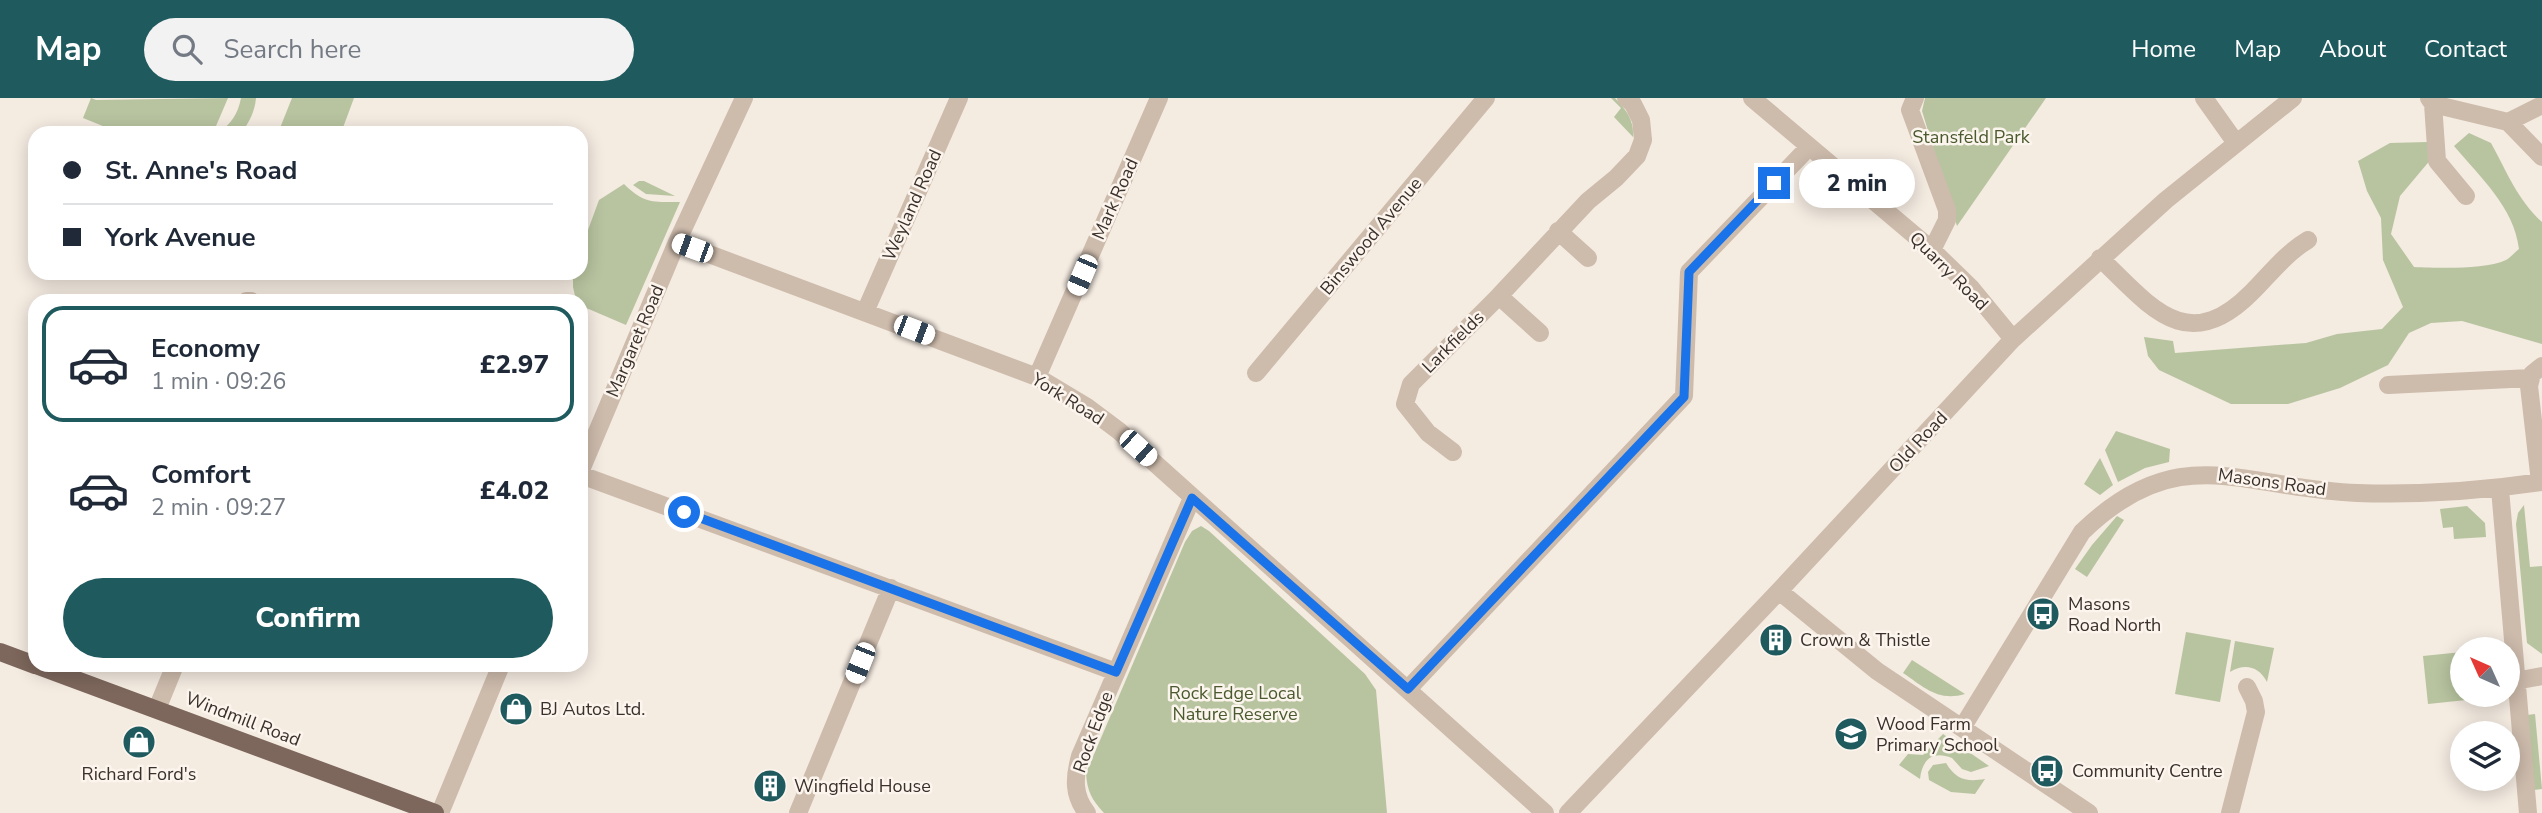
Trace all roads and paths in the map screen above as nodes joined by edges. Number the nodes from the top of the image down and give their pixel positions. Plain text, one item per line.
1 (744, 98) edge
2 (960, 98) edge
3 (1159, 98) edge
4 (1486, 98) edge
5 (1626, 98) edge
6 (1752, 98) edge
7 (1916, 98) edge
8 (2204, 98) edge
9 (2293, 98) edge
10 (2431, 101) edge
11 (2542, 105) edge
12 (2508, 122) junction
13 (2236, 143) junction
14 (1809, 147) junction
15 (2542, 158) edge
16 (2466, 197) dead end
17 (1558, 231) junction
18 (2308, 240) dead end
19 (677, 242) junction
20 (1932, 250) junction
21 (1588, 258) dead end
22 (2100, 258) junction
23 (1499, 296) junction
24 (865, 312) junction
25 (1540, 333) dead end
26 (2013, 339) junction
27 (2536, 372) edge
28 (1256, 373) dead end
29 (1037, 377) junction
30 (2388, 386) dead end
31 (1452, 452) dead end
32 (588, 455) edge
33 (588, 475) edge
34 (2541, 482) edge
35 (2500, 489) junction
36 (1192, 498) junction
37 (891, 588) junction
38 (1780, 591) junction
39 (2512, 637) edge
40 (0, 652) edge
41 (28, 662) edge
42 (55, 672) edge
43 (172, 672) edge
44 (498, 672) edge
45 (1116, 672) junction
46 (2542, 676) edge
47 (2520, 680) edge
48 (2247, 687) dead end
49 (1408, 689) junction
50 (2518, 707) edge
51 (157, 709) junction
52 (1962, 728) junction
53 (437, 813) edge
54 (798, 813) edge
55 (1087, 813) edge
56 (1545, 813) edge
57 (1568, 813) edge
58 (2089, 813) edge
59 (2230, 813) edge
60 (2528, 813) edge

1 - 19 street, Margaret Road
2 - 24 street, Weyland Road
3 - 29 street, Mark Road
4 - 28 street, Binswood Avenue
5 - 17 street, Larkfields
6 - 14 street, Quarry Road
7 - 20 street
8 - 13 street
9 - 13 street, Old Road
10 - 12 street
10 - 16 street
11 - 12 street
12 - 15 street
13 - 22 street, Old Road
14 - 20 street, Quarry Road
14 - 49 street
17 - 21 street
17 - 23 street, Larkfields
18 - 22 street
19 - 24 street, York Road
19 - 32 street, Margaret Road
20 - 26 street, Quarry Road
22 - 26 street, Old Road
23 - 25 street, Larkfields
23 - 31 street, Larkfields
24 - 29 street, York Road
26 - 38 street, Old Road
27 - 30 street
27 - 34 street, Masons Road
29 - 36 street, York Road
33 - 37 street
34 - 35 street, Masons Road
35 - 39 street
35 - 52 street, Masons Road
36 - 45 street, Rock Edge
36 - 49 street, York Road
37 - 45 street
37 - 54 street
38 - 52 street
38 - 57 street, Old Road
40 - 41 main road, Windmill Road
42 - 51 main road, Windmill Road
43 - 51 street
44 - 53 street
45 - 55 street, Rock Edge
46 - 47 street
48 - 59 street
49 - 56 street, York Road
50 - 60 street
51 - 53 main road, Windmill Road
52 - 58 street

